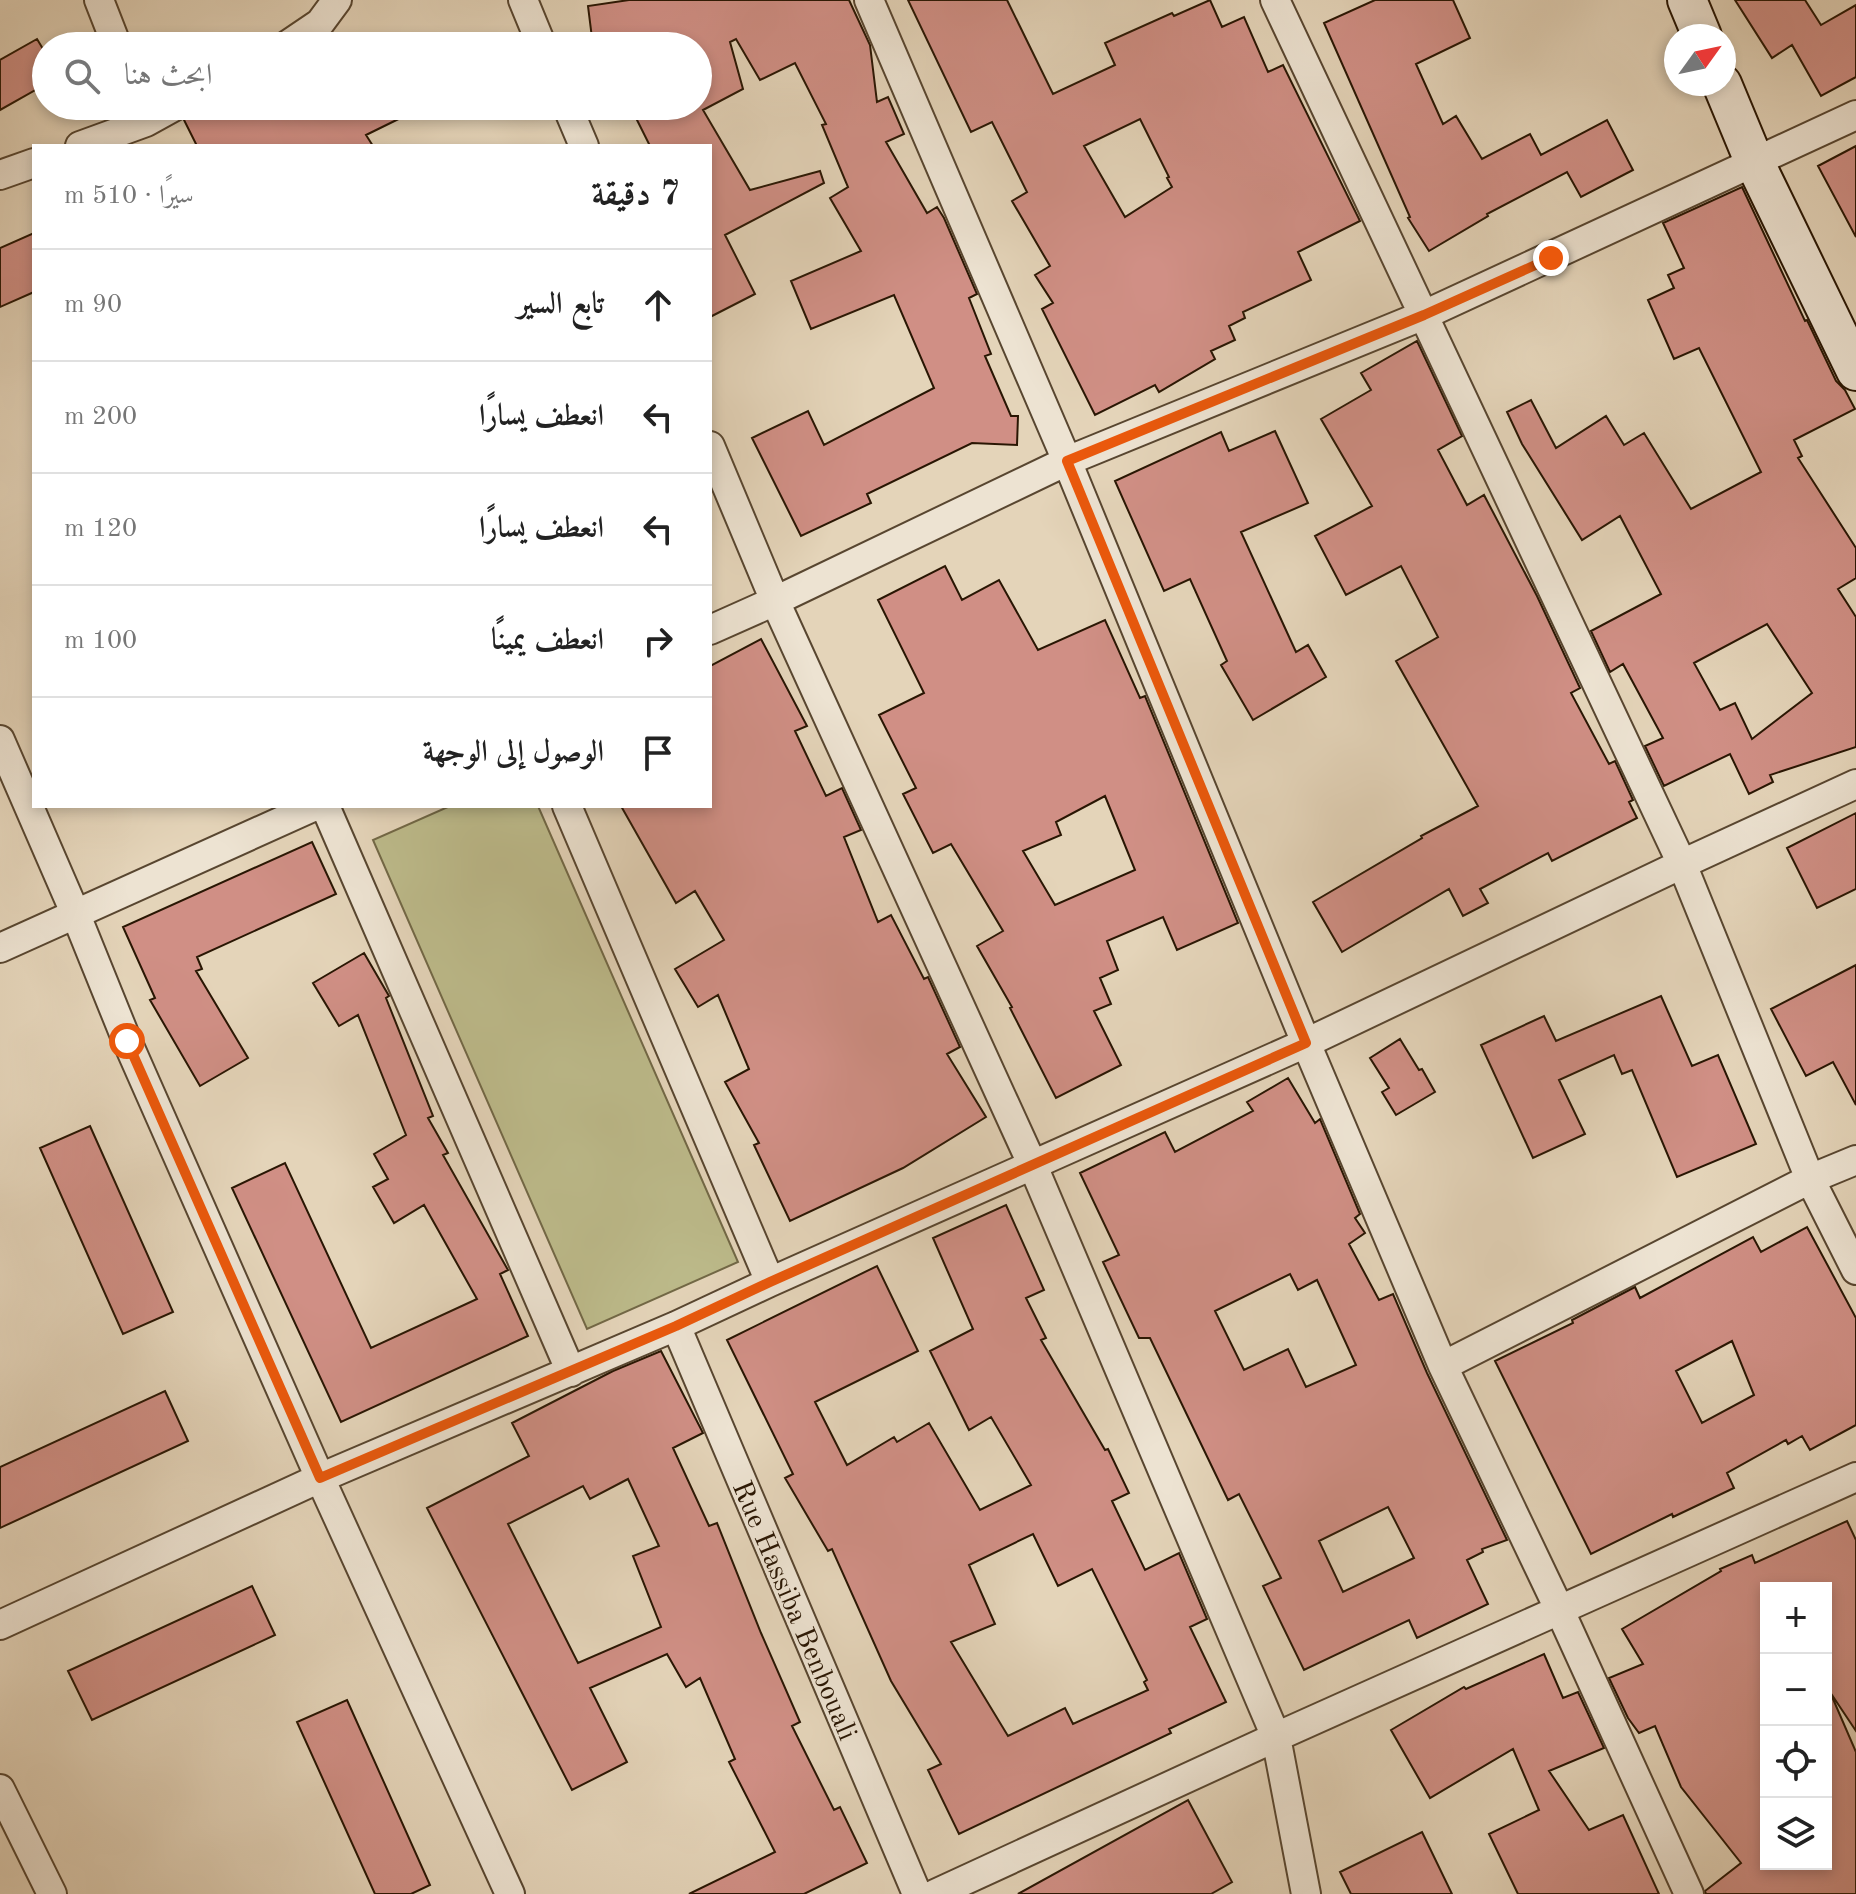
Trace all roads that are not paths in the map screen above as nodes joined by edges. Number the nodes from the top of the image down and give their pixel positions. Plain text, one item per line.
1 (99, 0) edge
2 (337, 0) edge
3 (523, 0) edge
4 (869, 0) edge
5 (1275, 0) edge
6 (1687, 0) edge
7 (1697, 24) edge
8 (112, 32) edge
9 (307, 32) edge
10 (536, 32) edge
11 (1727, 96) edge
12 (1856, 115) edge
13 (573, 120) edge
14 (147, 125) edge
15 (86, 144) edge
16 (583, 144) edge
17 (1754, 161) junction
18 (32, 164) edge
19 (0, 175) edge
20 (1424, 315) junction
21 (1856, 371) edge
22 (712, 451) edge
23 (1067, 461) junction
24 (775, 601) junction
25 (712, 629) edge
26 (0, 740) edge
27 (1856, 784) edge
28 (311, 808) edge
29 (326, 808) edge
30 (568, 808) edge
31 (1682, 864) junction
32 (76, 915) junction
33 (0, 948) edge
34 (1306, 1043) junction
35 (1856, 1160) edge
36 (1033, 1166) junction
37 (1810, 1179) junction
38 (1856, 1270) edge
39 (770, 1282) junction
40 (676, 1326) junction
41 (1443, 1366) junction
42 (571, 1372) junction
43 (1856, 1477) edge
44 (320, 1478) junction
45 (1560, 1611) junction
46 (0, 1625) edge
47 (1276, 1737) junction
48 (0, 1789) edge
49 (52, 1894) edge
50 (510, 1894) edge
51 (917, 1894) edge
52 (935, 1894) edge
53 (1306, 1894) edge
54 (1689, 1894) edge

1 - 8 street
2 - 9 street
3 - 10 street
4 - 23 street
5 - 20 street
6 - 7 main road
11 - 17 main road
12 - 17 street
13 - 16 street
14 - 15 street
17 - 20 street
17 - 21 main road
18 - 19 street
20 - 23 street
20 - 31 street
22 - 24 street
23 - 24 street
23 - 34 street
24 - 25 street
24 - 36 street
26 - 32 street
27 - 31 street
28 - 32 street
29 - 42 street
30 - 39 street
31 - 34 street
31 - 37 street
32 - 33 street
32 - 44 street
34 - 36 street
34 - 41 street
35 - 37 street
36 - 39 street
36 - 47 street
37 - 38 street
37 - 41 street
39 - 40 street
40 - 42 street
40 - 51 street, Rue Hassiba Benbouali
41 - 45 street
42 - 44 street
43 - 45 street
44 - 46 street
44 - 50 street
45 - 47 street
45 - 54 street
47 - 52 street
47 - 53 street
48 - 49 street

